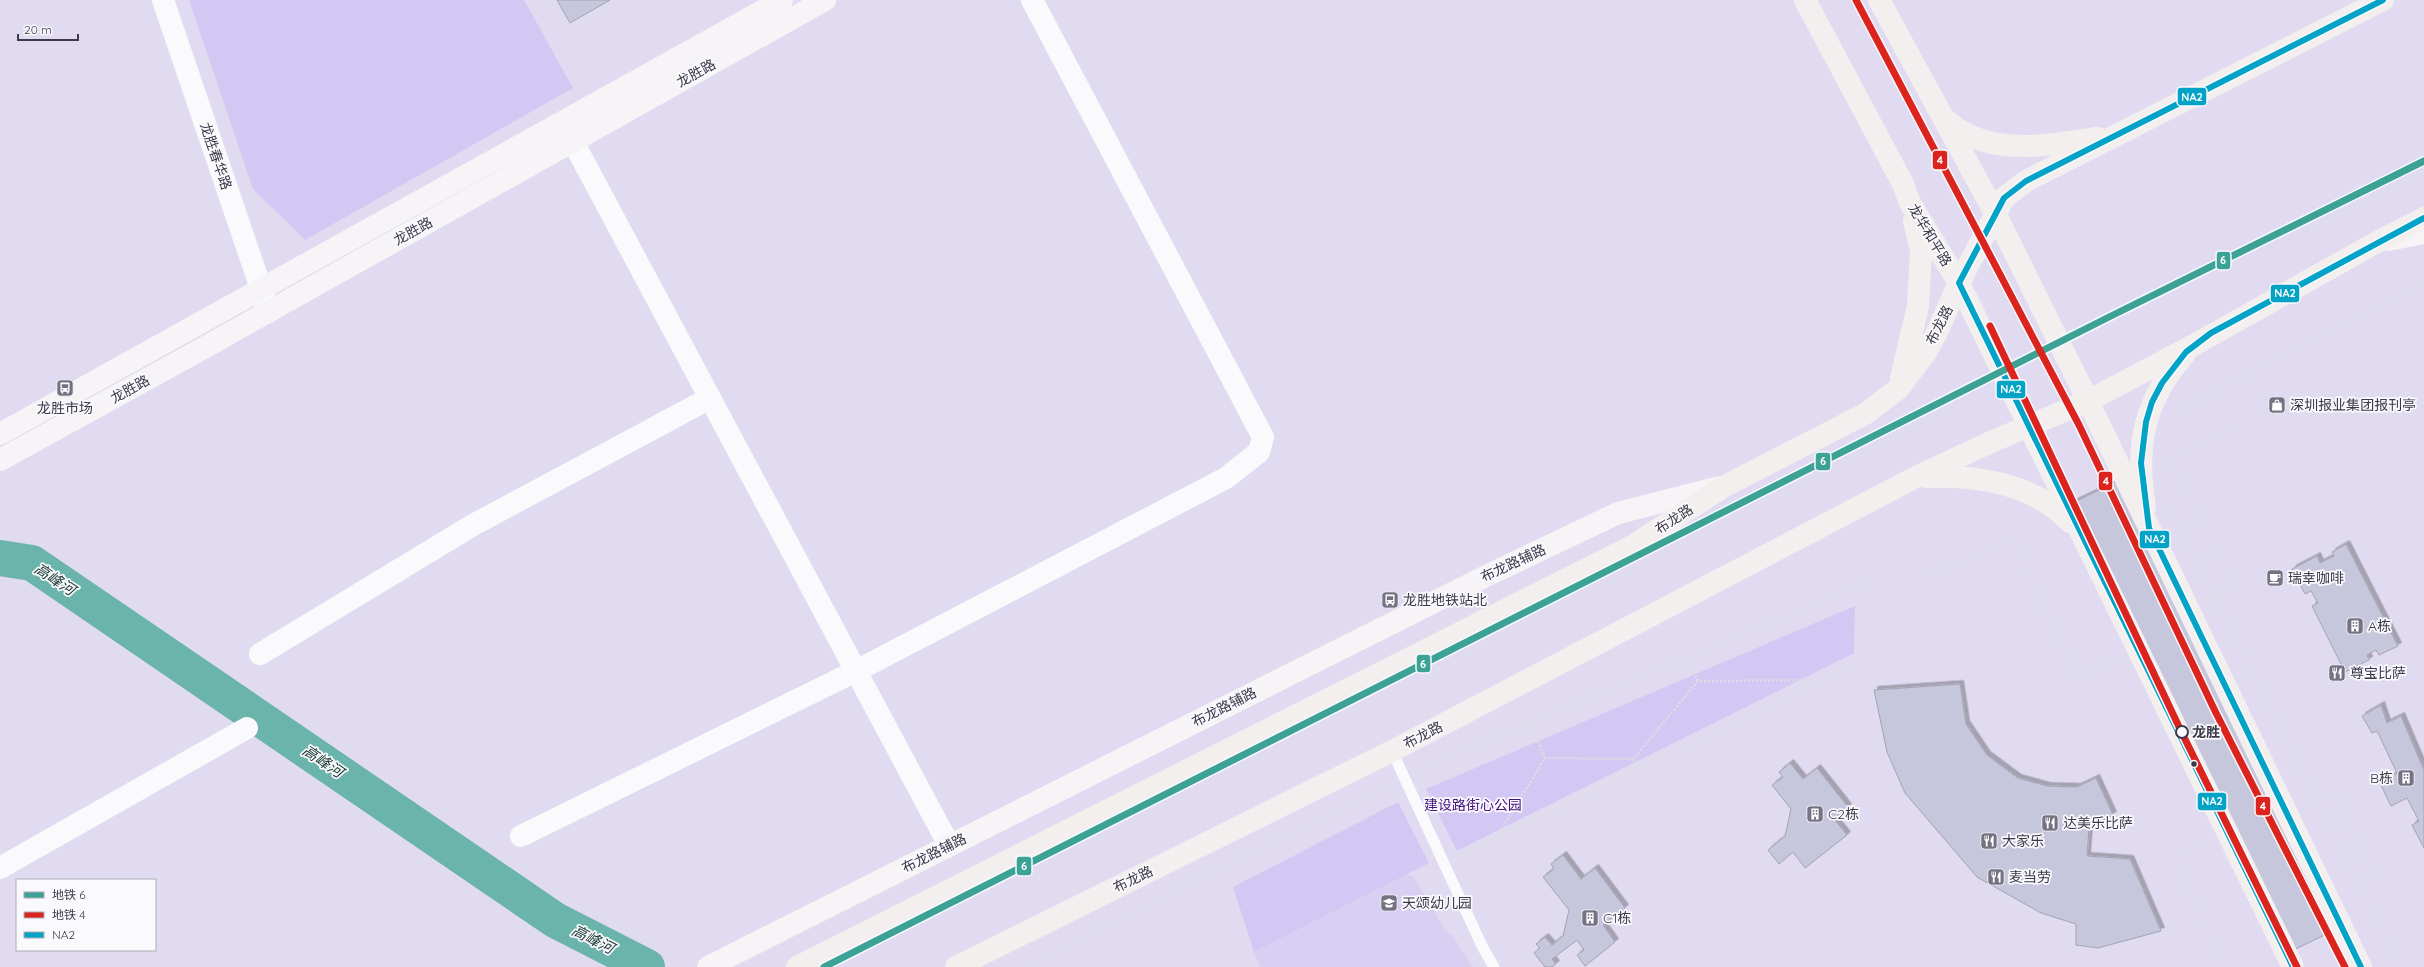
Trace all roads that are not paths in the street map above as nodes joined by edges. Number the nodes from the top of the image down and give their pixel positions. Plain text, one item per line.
1 (163, 0) edge
2 (782, 0) edge
3 (825, 0) edge
4 (1032, 0) edge
5 (1805, 0) edge
6 (1878, 0) edge
7 (2383, 0) edge
8 (1942, 117) junction
9 (562, 123) junction
10 (2114, 136) junction
11 (572, 142) junction
12 (1910, 202) junction
13 (1995, 213) junction
14 (2424, 218) edge
15 (2424, 233) edge
16 (2377, 242) junction
17 (1959, 283) junction
18 (262, 290) junction
19 (269, 312) junction
20 (2192, 346) junction
21 (1898, 389) junction
22 (710, 398) junction
23 (2088, 401) junction
24 (2027, 426) junction
25 (0, 434) edge
26 (0, 460) edge
27 (1916, 477) junction
28 (1723, 487) junction
29 (2149, 528) junction
30 (2079, 532) junction
31 (260, 654) dead end
32 (856, 671) junction
33 (247, 728) dead end
34 (1392, 751) junction
35 (521, 836) dead end
36 (949, 845) junction
37 (0, 868) edge
38 (800, 965) edge
39 (708, 967) edge
40 (956, 967) edge
41 (1494, 967) edge
42 (2293, 967) edge
43 (2361, 967) edge

1 - 18 street, 龙胜春华路
2 - 9 main road, 龙胜路
3 - 11 main road, 龙胜路
4 - 32 street
5 - 12 main road, 龙华和平路
6 - 8 main road
7 - 10 main road, 布龙路
8 - 10 main road
8 - 13 main road
9 - 11 street
9 - 18 main road, 龙胜路
10 - 13 main road, 布龙路
11 - 19 main road, 龙胜路
11 - 22 street
12 - 17 main road, 龙华和平路
12 - 21 main road
13 - 17 main road, 布龙路
13 - 23 main road
14 - 16 main road, 布龙路
15 - 16 main road, 布龙路
16 - 20 main road, 布龙路
17 - 21 main road, 布龙路
17 - 24 main road, 龙华和平路
18 - 19 street, 龙胜春华路
18 - 25 main road, 龙胜路
19 - 26 main road, 龙胜路
20 - 23 main road, 布龙路
20 - 29 main road
21 - 28 main road, 布龙路
22 - 31 street
22 - 32 street
23 - 24 main road, 布龙路
23 - 29 main road
24 - 27 main road, 布龙路
24 - 30 main road, 龙华和平路
27 - 30 main road
27 - 34 main road, 布龙路
28 - 36 main road, 布龙路辅路
28 - 38 main road, 布龙路
29 - 43 main road
30 - 42 main road, 龙华和平路
32 - 35 street
32 - 36 street
33 - 37 street
34 - 40 main road, 布龙路
34 - 41 lane
36 - 39 main road, 布龙路辅路

